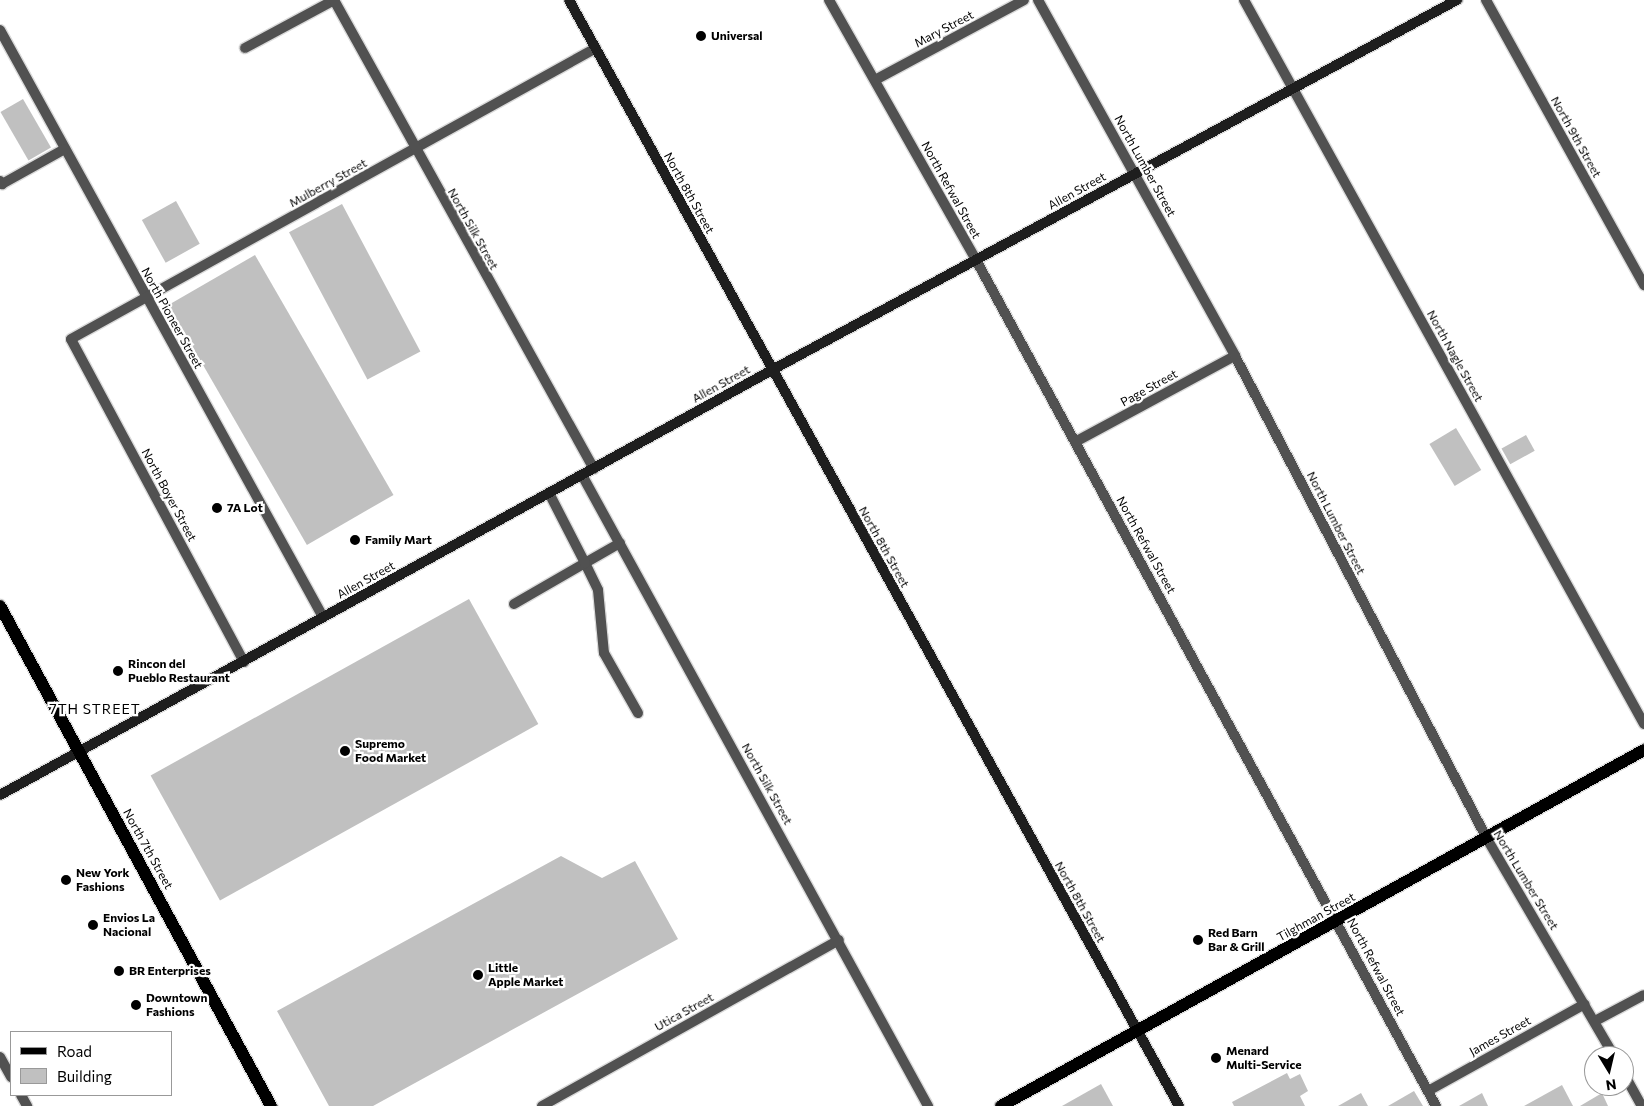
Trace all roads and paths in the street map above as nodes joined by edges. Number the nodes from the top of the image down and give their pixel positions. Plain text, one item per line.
1 (334, 0) edge
2 (570, 0) edge
3 (829, 0) edge
4 (1024, 0) edge
5 (1038, 0) edge
6 (1244, 0) edge
7 (1457, 0) edge
8 (1486, 0) edge
9 (0, 30) edge
10 (246, 48) dead end
11 (596, 48) junction
12 (875, 80) junction
13 (1292, 87) junction
14 (65, 149) junction
15 (414, 150) junction
16 (1135, 173) junction
17 (1, 182) edge
18 (976, 260) junction
19 (1644, 286) edge
20 (147, 298) junction
21 (71, 339) joint
22 (1235, 356) junction
23 (772, 370) junction
24 (1076, 442) junction
25 (594, 469) junction
26 (582, 475) junction
27 (549, 493) junction
28 (620, 543) junction
29 (585, 563) junction
30 (514, 604) dead end
31 (0, 606) edge
32 (323, 617) junction
33 (244, 662) junction
34 (638, 713) dead end
35 (1644, 724) edge
36 (1644, 750) edge
37 (78, 752) junction
38 (0, 796) edge
39 (1486, 837) junction
40 (1337, 921) junction
41 (840, 940) junction
42 (1644, 995) edge
43 (1585, 1004) junction
44 (1595, 1021) junction
45 (1138, 1031) junction
46 (1609, 1046) edge
47 (0, 1057) edge
48 (10, 1075) edge
49 (1428, 1091) junction
50 (1634, 1092) edge
51 (271, 1106) edge
52 (542, 1106) edge
53 (928, 1106) edge
54 (1001, 1106) edge
55 (1179, 1106) edge
56 (1436, 1106) edge
57 (1642, 1106) edge

1 - 10 street
1 - 15 street, North Silk Street
2 - 11 street, North 8th Street
3 - 12 street, North Refwal Street
4 - 12 street, Mary Street
5 - 16 street, North Lumber Street
6 - 13 street, North Nagle Street
7 - 13 street, Allen Street
8 - 19 street, North 9th Street
9 - 14 street, North Pioneer Street
11 - 15 street, Mulberry Street
11 - 23 street, North 8th Street
12 - 18 street, North Refwal Street
13 - 16 street, Allen Street
13 - 35 street, North Nagle Street
14 - 17 street
14 - 20 street, North Pioneer Street
15 - 20 street, Mulberry Street
15 - 25 street, North Silk Street
16 - 18 street, Allen Street
16 - 22 street, North Lumber Street
18 - 23 street, Allen Street
18 - 24 street, North Refwal Street
20 - 21 street, Mulberry Street
20 - 32 street, North Pioneer Street
21 - 33 street, North Boyer Street
22 - 24 street, Page Street
22 - 39 street, North Lumber Street
23 - 25 street, Allen Street
23 - 45 street, North 8th Street
24 - 40 street, North Refwal Street
25 - 26 street, Allen Street
26 - 27 street, Allen Street
26 - 28 street, North Silk Street
27 - 29 street
27 - 32 street, Allen Street
28 - 29 street
28 - 41 street, North Silk Street
29 - 30 street
29 - 34 street
31 - 37 main road, North 7th Street
32 - 33 street, Allen Street
33 - 37 street, Allen Street
36 - 39 main road, Tilghman Street
37 - 38 street, Allen Street
37 - 51 main road, North 7th Street
39 - 40 main road, Tilghman Street
39 - 43 street, North Lumber Street
40 - 45 main road, Tilghman Street
40 - 49 street, North Refwal Street
41 - 52 street, Utica Street
41 - 53 street, North Silk Street
42 - 44 street
43 - 44 street, North Lumber Street
43 - 49 street, James Street
44 - 46 street, North Lumber Street
45 - 54 main road, Tilghman Street
45 - 55 street, North 8th Street
47 - 48 street
49 - 56 street, North Refwal Street
50 - 57 street

